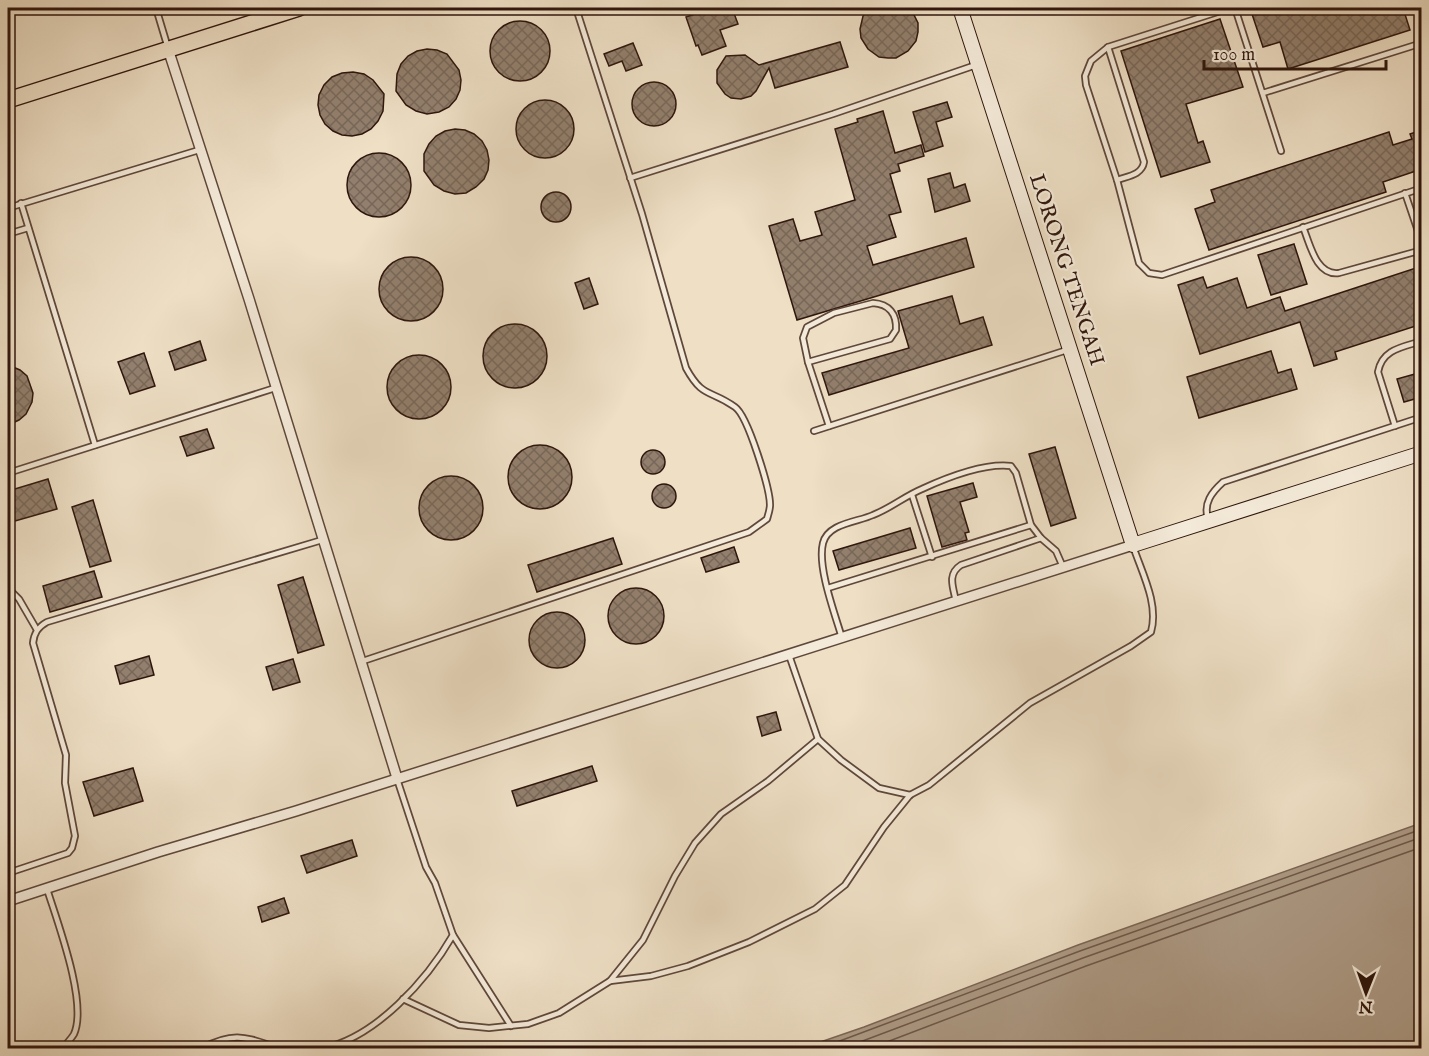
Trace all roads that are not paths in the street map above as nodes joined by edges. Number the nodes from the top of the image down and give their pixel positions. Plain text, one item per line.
1 (156, 8) edge
2 (299, 8) edge
3 (576, 8) edge
4 (960, 8) edge
5 (1230, 8) edge
6 (1235, 8) edge
7 (1422, 43) edge
8 (1108, 47) junction
9 (168, 49) junction
10 (979, 64) junction
11 (1263, 93) junction
12 (8, 100) edge
13 (199, 150) junction
14 (1281, 152) dead end
15 (630, 178) junction
16 (1117, 180) junction
17 (1422, 188) edge
18 (1405, 193) junction
19 (21, 203) junction
20 (8, 208) edge
21 (1303, 227) junction
22 (28, 228) junction
23 (8, 234) edge
24 (1422, 243) edge
25 (1422, 250) edge
26 (1422, 340) edge
27 (1069, 349) junction
28 (808, 362) junction
29 (275, 388) junction
30 (1422, 417) edge
31 (829, 426) junction
32 (1395, 426) junction
33 (814, 431) dead end
34 (96, 445) junction
35 (1422, 453) edge
36 (8, 473) edge
37 (912, 495) junction
38 (1208, 521) junction
39 (1031, 525) junction
40 (1041, 538) junction
41 (322, 540) junction
42 (1133, 545) junction
43 (932, 557) junction
44 (1063, 567) junction
45 (8, 588) edge
46 (828, 588) junction
47 (956, 601) junction
48 (37, 630) junction
49 (842, 638) junction
50 (788, 654) junction
51 (360, 662) junction
52 (818, 739) junction
53 (397, 778) junction
54 (909, 795) junction
55 (8, 873) edge
56 (47, 889) junction
57 (8, 901) edge
58 (453, 935) junction
59 (610, 981) junction
60 (403, 999) junction
61 (511, 1026) junction
62 (63, 1048) edge
63 (202, 1048) edge
64 (278, 1048) edge
65 (324, 1048) edge

1 - 9 lane
2 - 9 main road
3 - 15 lane
4 - 10 street, LORONG TENGAH
5 - 8 lane
6 - 11 lane
7 - 11 lane
8 - 16 lane
8 - 16 lane
9 - 12 main road
9 - 13 street
10 - 15 lane
10 - 27 street, LORONG TENGAH
11 - 14 lane
13 - 19 lane
13 - 29 street
15 - 51 lane
16 - 21 lane
17 - 18 lane
18 - 21 lane
18 - 24 lane
19 - 20 lane
19 - 22 lane
21 - 25 lane
22 - 23 lane
22 - 34 lane
26 - 32 lane
27 - 31 lane
27 - 42 street, LORONG TENGAH
28 - 28 lane
28 - 31 lane
29 - 34 lane
29 - 41 street
30 - 32 lane
31 - 33 lane
32 - 38 lane
34 - 36 lane
35 - 38 street
37 - 39 lane
37 - 43 lane
37 - 46 lane
38 - 42 street
39 - 40 lane
39 - 43 lane
40 - 44 lane
40 - 47 lane
41 - 48 lane
41 - 51 street
42 - 44 street
42 - 54 lane
43 - 46 lane
44 - 47 street
45 - 48 lane
46 - 49 lane
47 - 49 street
48 - 55 lane
49 - 50 street
50 - 52 lane
50 - 53 street
51 - 53 street
52 - 54 lane
52 - 59 lane
53 - 56 street
53 - 58 lane
54 - 59 lane
56 - 57 street
56 - 62 lane
58 - 60 lane
58 - 61 lane
59 - 61 lane
60 - 61 lane
60 - 65 lane
63 - 64 lane

